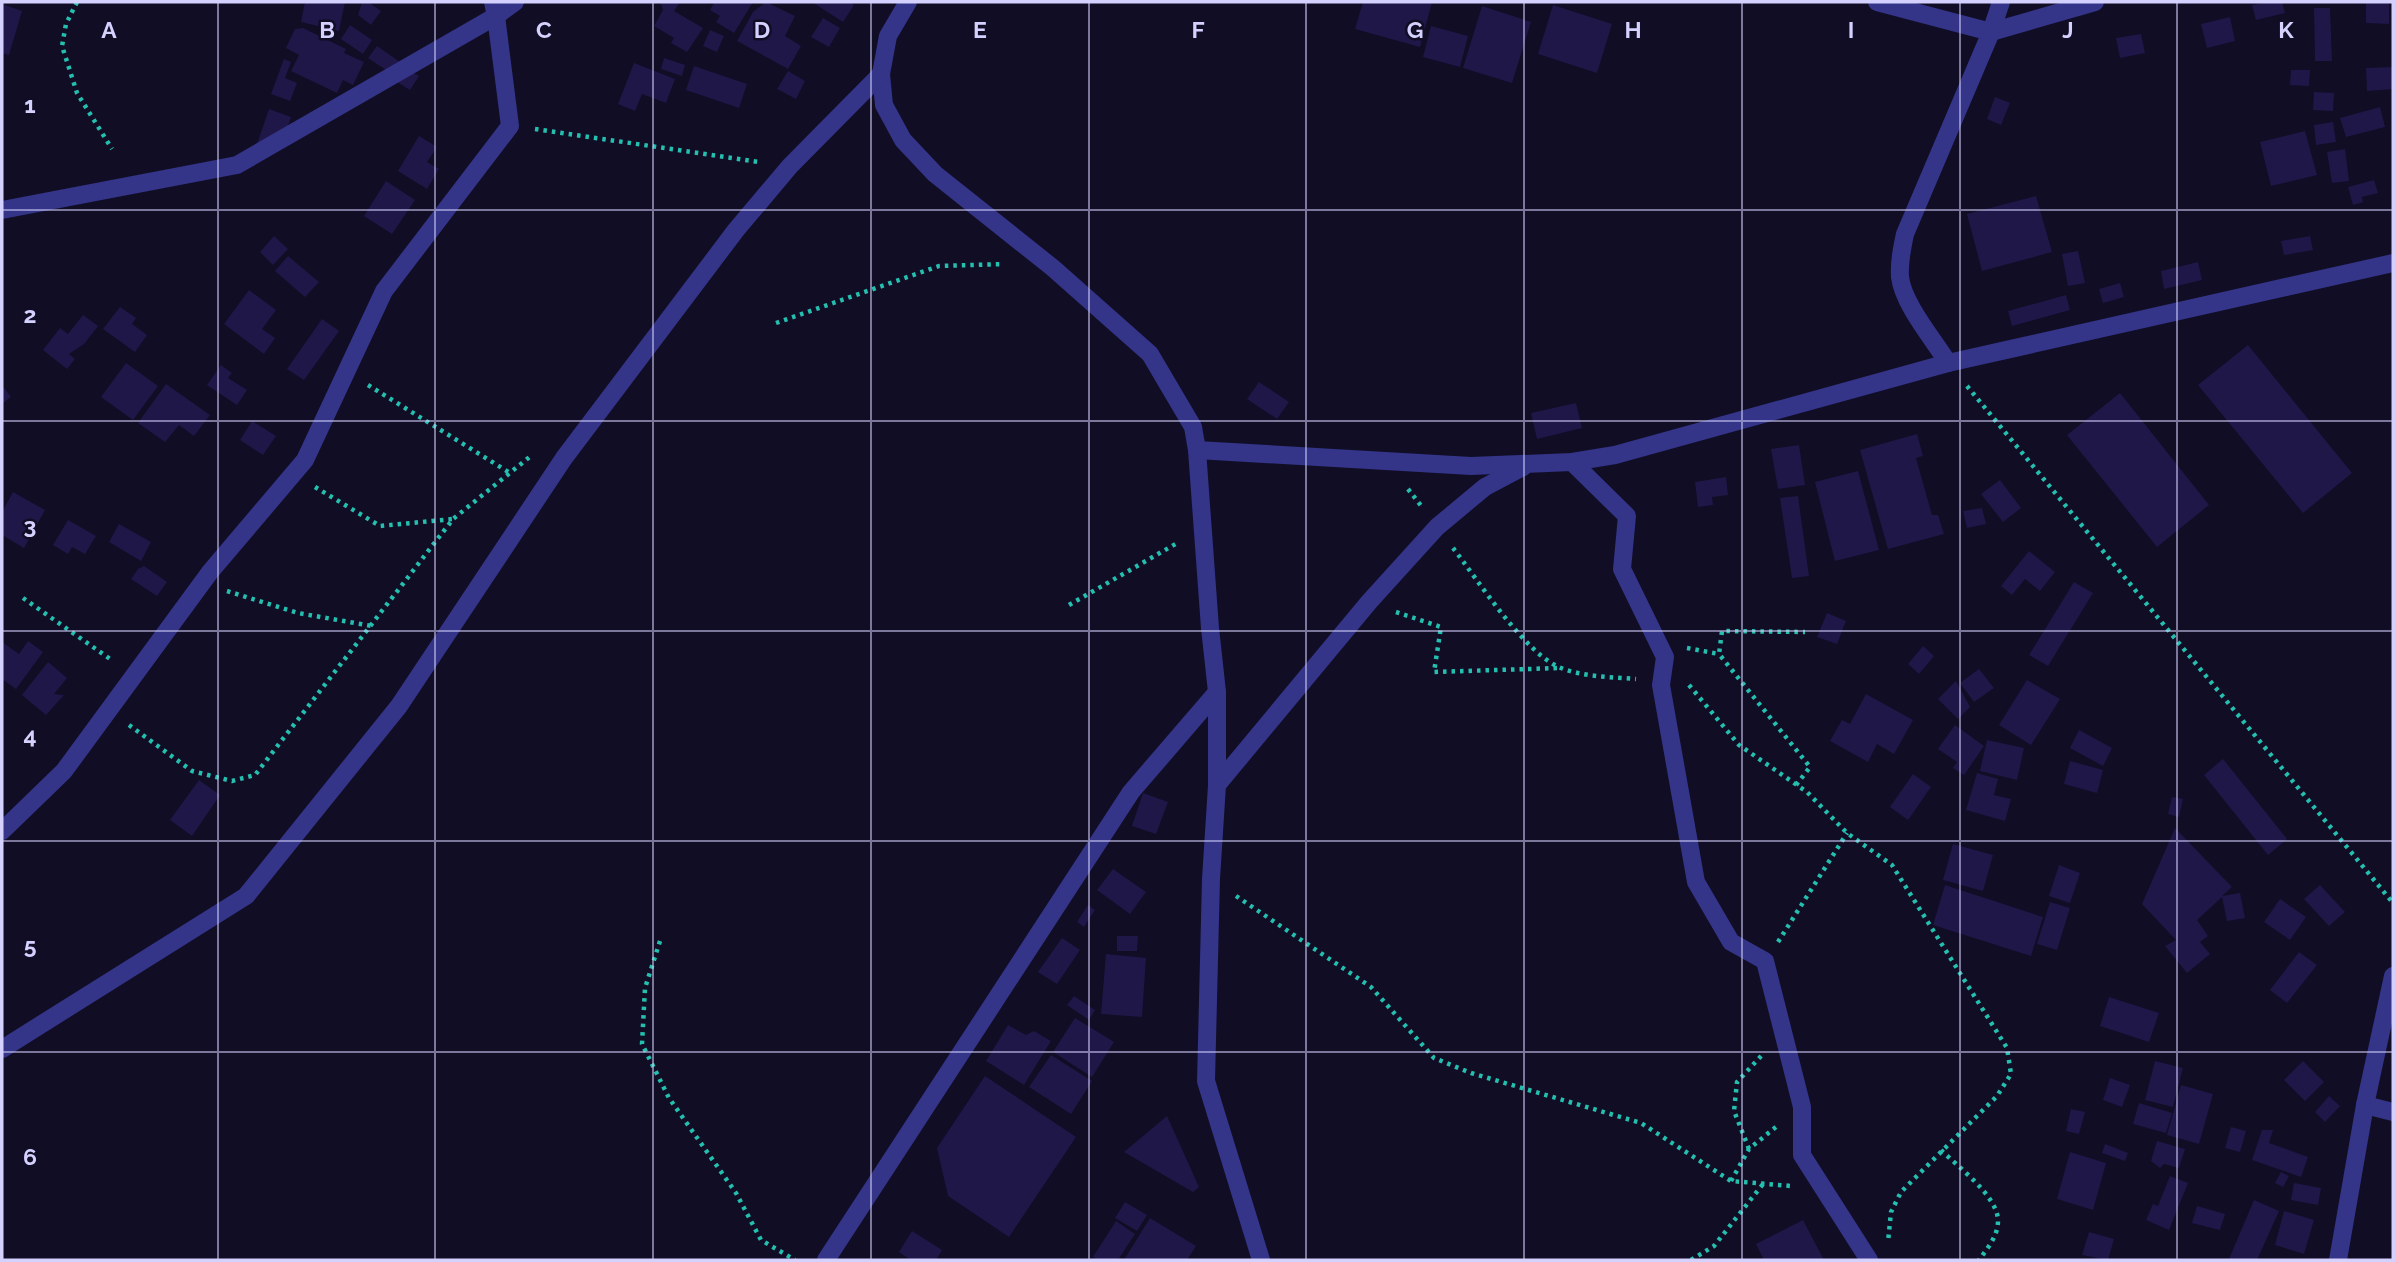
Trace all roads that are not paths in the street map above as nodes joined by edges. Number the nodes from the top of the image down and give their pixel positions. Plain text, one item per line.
1 (515, 2) edge
2 (908, 2) edge
3 (1877, 2) edge
4 (2001, 2) edge
5 (2095, 2) edge
6 (495, 9) edge
7 (1991, 32) junction
8 (881, 74) junction
9 (2, 210) edge
10 (2393, 263) edge
11 (1948, 363) junction
12 (1197, 450) junction
13 (1572, 462) junction
14 (1526, 465) junction
15 (1217, 692) junction
16 (1217, 785) junction
17 (2, 831) edge
18 (2393, 976) edge
19 (2, 1049) edge
20 (2365, 1105) junction
21 (2393, 1112) edge
22 (826, 1260) edge
23 (1261, 1260) edge
24 (1869, 1260) edge
25 (2338, 1260) edge

1 - 6 street
2 - 8 street
3 - 7 street
4 - 7 street
5 - 7 street
6 - 9 street
6 - 17 street
7 - 11 street
8 - 12 street
8 - 19 street
10 - 11 street
11 - 13 street
12 - 14 street
12 - 15 street
13 - 14 street
13 - 24 street
14 - 16 street
15 - 16 street
15 - 22 street
16 - 23 street
18 - 20 street
20 - 21 street
20 - 25 street

